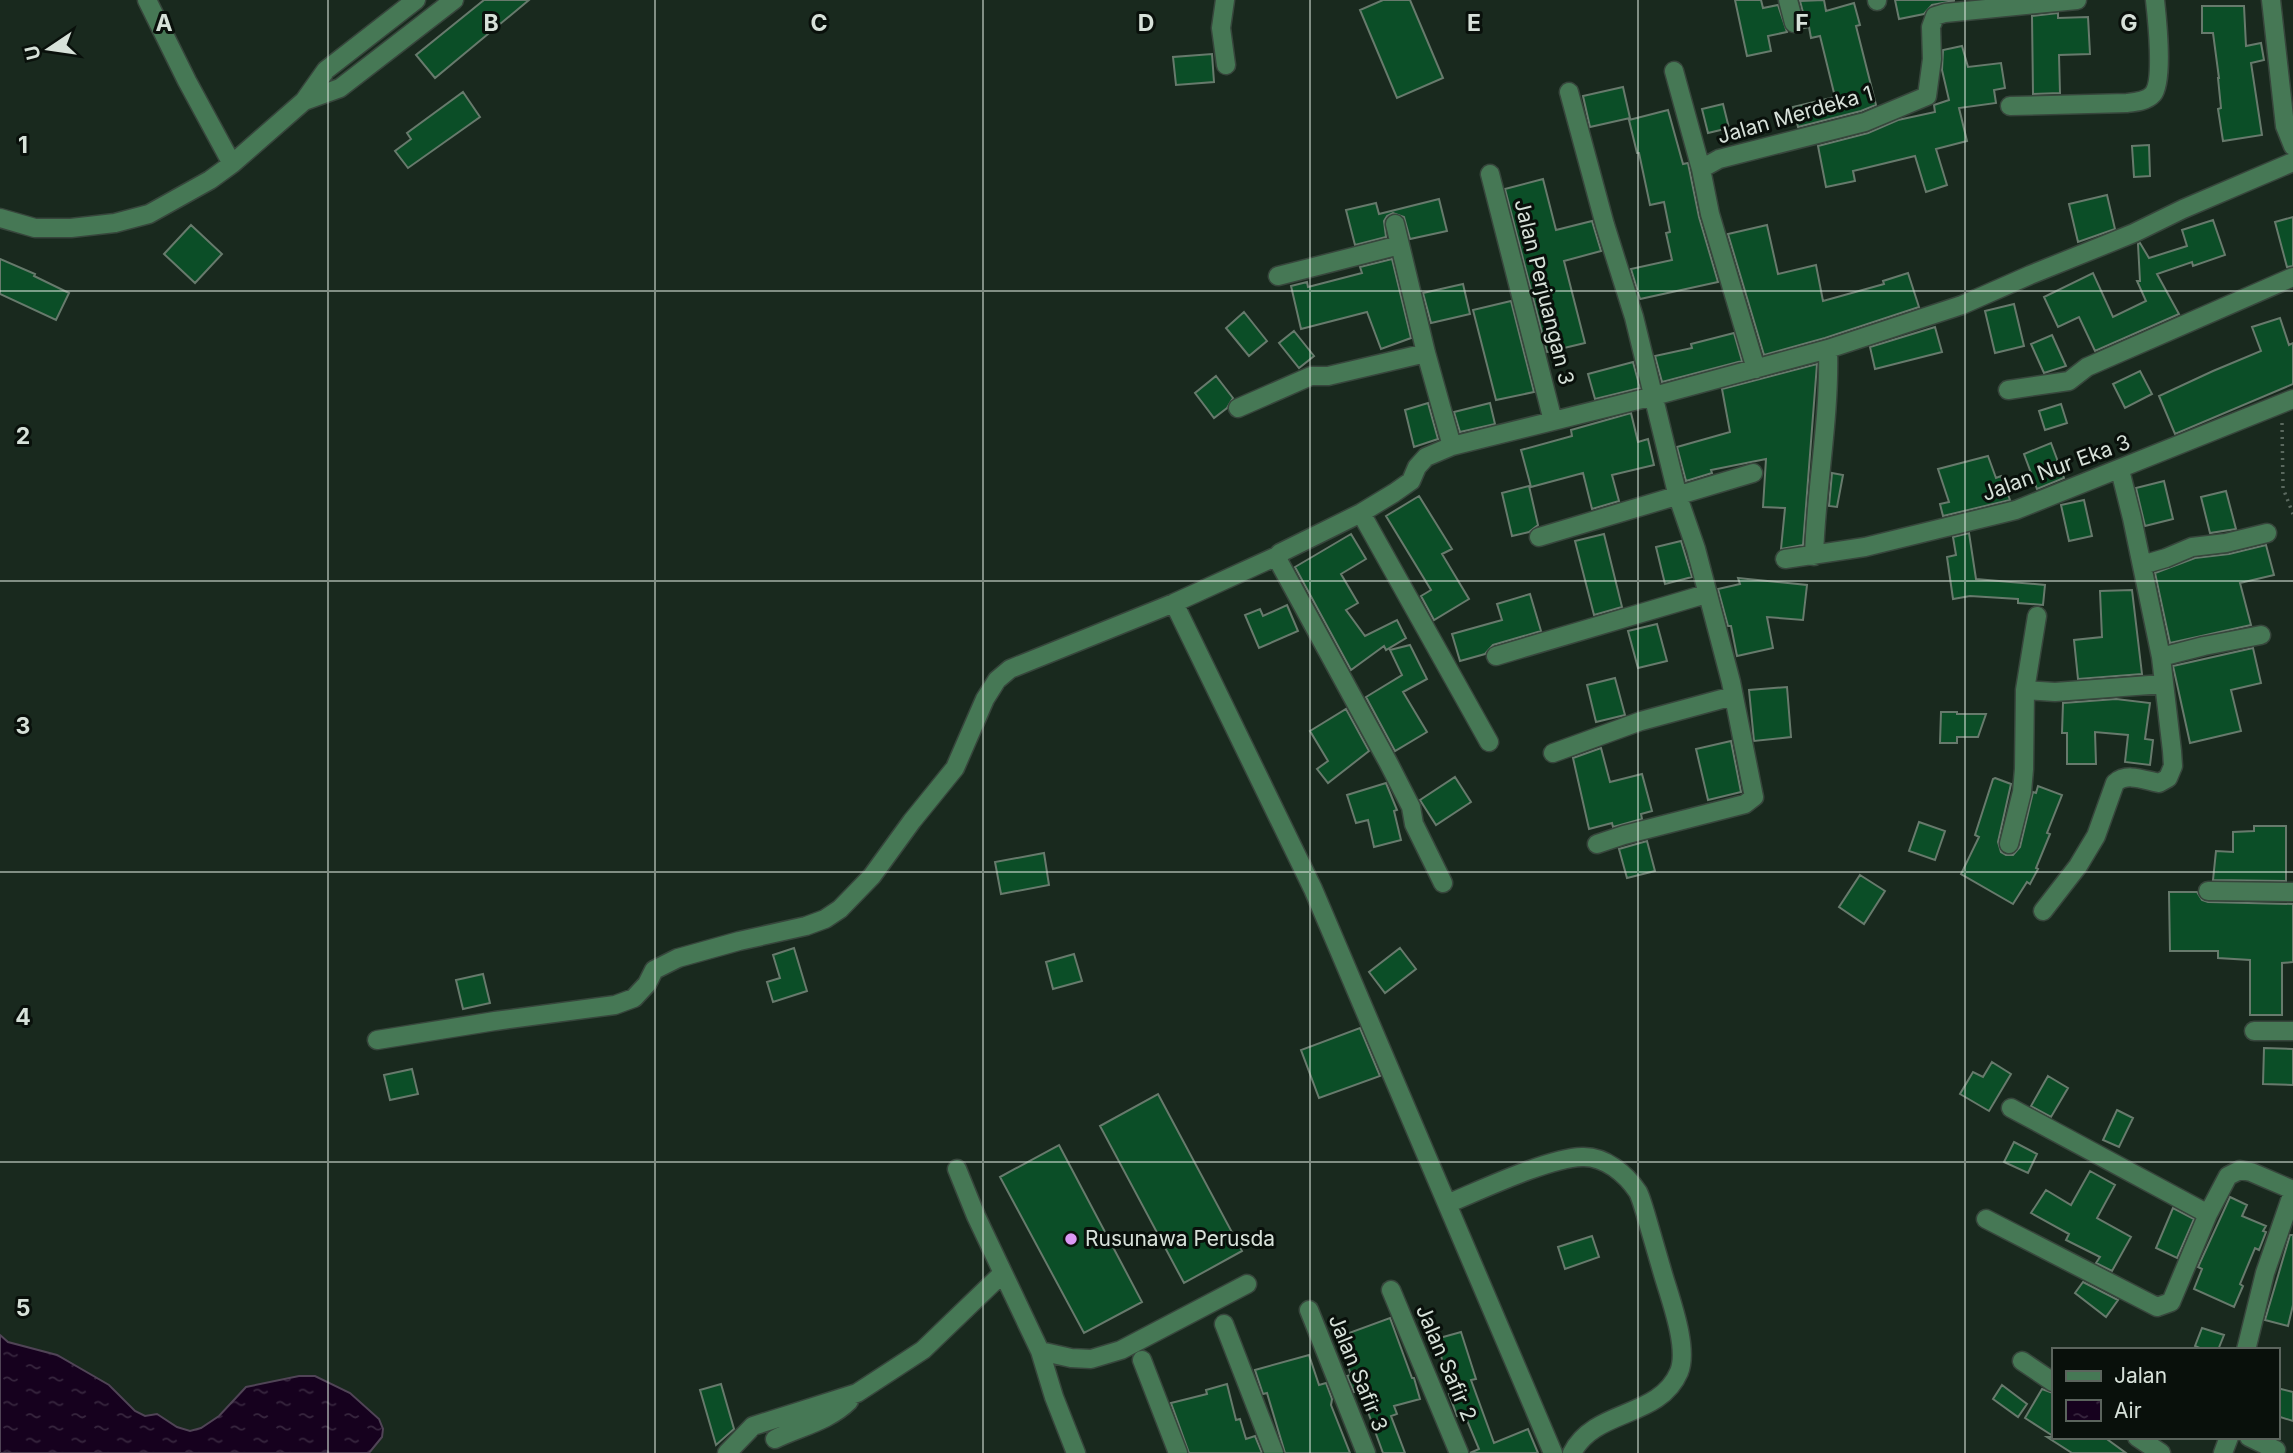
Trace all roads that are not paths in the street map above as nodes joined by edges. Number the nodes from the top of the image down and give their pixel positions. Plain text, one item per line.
1 (146, 0) edge
2 (416, 0) edge
3 (454, 0) edge
4 (1225, 0) edge
5 (1788, 0) edge
6 (2077, 0) edge
7 (2155, 0) edge
8 (2271, 0) edge
9 (1794, 23) dead end
10 (1226, 65) dead end
11 (1674, 71) dead end
12 (1569, 92) dead end
13 (304, 101) junction
14 (2010, 106) dead end
15 (2293, 146) edge
16 (2293, 162) edge
17 (232, 164) junction
18 (1701, 169) junction
19 (1490, 174) dead end
20 (0, 218) edge
21 (1395, 224) dead end
22 (1400, 245) junction
23 (1278, 276) dead end
24 (2293, 277) edge
25 (1828, 349) junction
26 (1426, 353) junction
27 (1756, 369) junction
28 (2008, 390) dead end
29 (1654, 396) junction
30 (2287, 401) edge
31 (1238, 408) dead end
32 (1553, 421) junction
33 (1452, 446) junction
34 (2120, 470) junction
35 (1753, 473) dead end
36 (1678, 497) junction
37 (1361, 513) junction
38 (2267, 533) dead end
39 (1539, 537) dead end
40 (1277, 556) junction
41 (1814, 556) junction
42 (1785, 559) dead end
43 (2142, 565) junction
44 (1706, 594) junction
45 (1174, 603) junction
46 (2037, 617) dead end
47 (2261, 635) dead end
48 (1496, 656) dead end
49 (2161, 657) junction
50 (2163, 684) junction
51 (2025, 690) junction
52 (1733, 696) junction
53 (1489, 742) dead end
54 (1553, 753) dead end
55 (1597, 844) dead end
56 (2009, 844) dead end
57 (1443, 883) dead end
58 (2208, 891) dead end
59 (2293, 892) edge
60 (2043, 911) dead end
61 (2254, 1031) dead end
62 (2293, 1031) edge
63 (377, 1040) dead end
64 (2011, 1108) dead end
65 (957, 1169) dead end
66 (2293, 1191) edge
67 (1447, 1204) junction
68 (2207, 1214) junction
69 (1986, 1219) dead end
70 (1003, 1273) junction
71 (1247, 1284) dead end
72 (1391, 1290) dead end
73 (1309, 1310) dead end
74 (1224, 1324) dead end
75 (2246, 1348) edge
76 (1040, 1351) junction
77 (1142, 1360) dead end
78 (2022, 1361) dead end
79 (2052, 1381) edge
80 (857, 1393) junction
81 (753, 1426) junction
82 (2140, 1439) edge
83 (2253, 1439) edge
84 (774, 1446) edge
85 (2276, 1450) dead end
86 (727, 1453) edge
87 (1076, 1453) edge
88 (1178, 1453) edge
89 (1274, 1453) edge
90 (1366, 1453) edge
91 (1459, 1453) edge
92 (1553, 1453) edge
93 (1572, 1453) edge
94 (2161, 1453) edge

1 - 17 street
2 - 13 street
3 - 13 street
4 - 10 street
5 - 9 street
6 - 18 street, Jalan Merdeka 1
7 - 14 street
8 - 15 street
11 - 18 street
12 - 29 street
13 - 17 street
16 - 25 street
17 - 20 street
18 - 27 street
19 - 32 street, Jalan Perjuangan 3
21 - 22 street
22 - 23 street
22 - 26 street
24 - 28 street
25 - 27 street
25 - 41 street
26 - 31 street
26 - 33 street
27 - 29 street
29 - 32 street
29 - 36 street
30 - 34 street, Jalan Nur Eka 3
32 - 33 street
33 - 37 street
34 - 41 street, Jalan Nur Eka 3
34 - 43 street
35 - 36 street
36 - 39 street
36 - 44 street
37 - 40 street
37 - 53 street
38 - 43 street
40 - 45 street
40 - 57 street
41 - 42 street, Jalan Nur Eka 3
43 - 49 street
44 - 48 street
44 - 52 street
45 - 63 street
45 - 67 street
46 - 51 street
47 - 49 street
49 - 50 street
50 - 51 street
50 - 60 street
51 - 56 street
52 - 54 street
52 - 55 street
58 - 59 street
61 - 62 street
64 - 68 street
65 - 70 street
66 - 68 street
66 - 75 street
67 - 92 street
67 - 93 street
68 - 69 street
70 - 76 street
70 - 80 street
71 - 76 street
72 - 91 street, Jalan Safir 2
73 - 90 street, Jalan Safir 3
74 - 89 street
76 - 87 street
77 - 88 street
78 - 79 street
80 - 81 street
80 - 84 street
81 - 84 street
81 - 86 street
82 - 94 street
83 - 85 street

